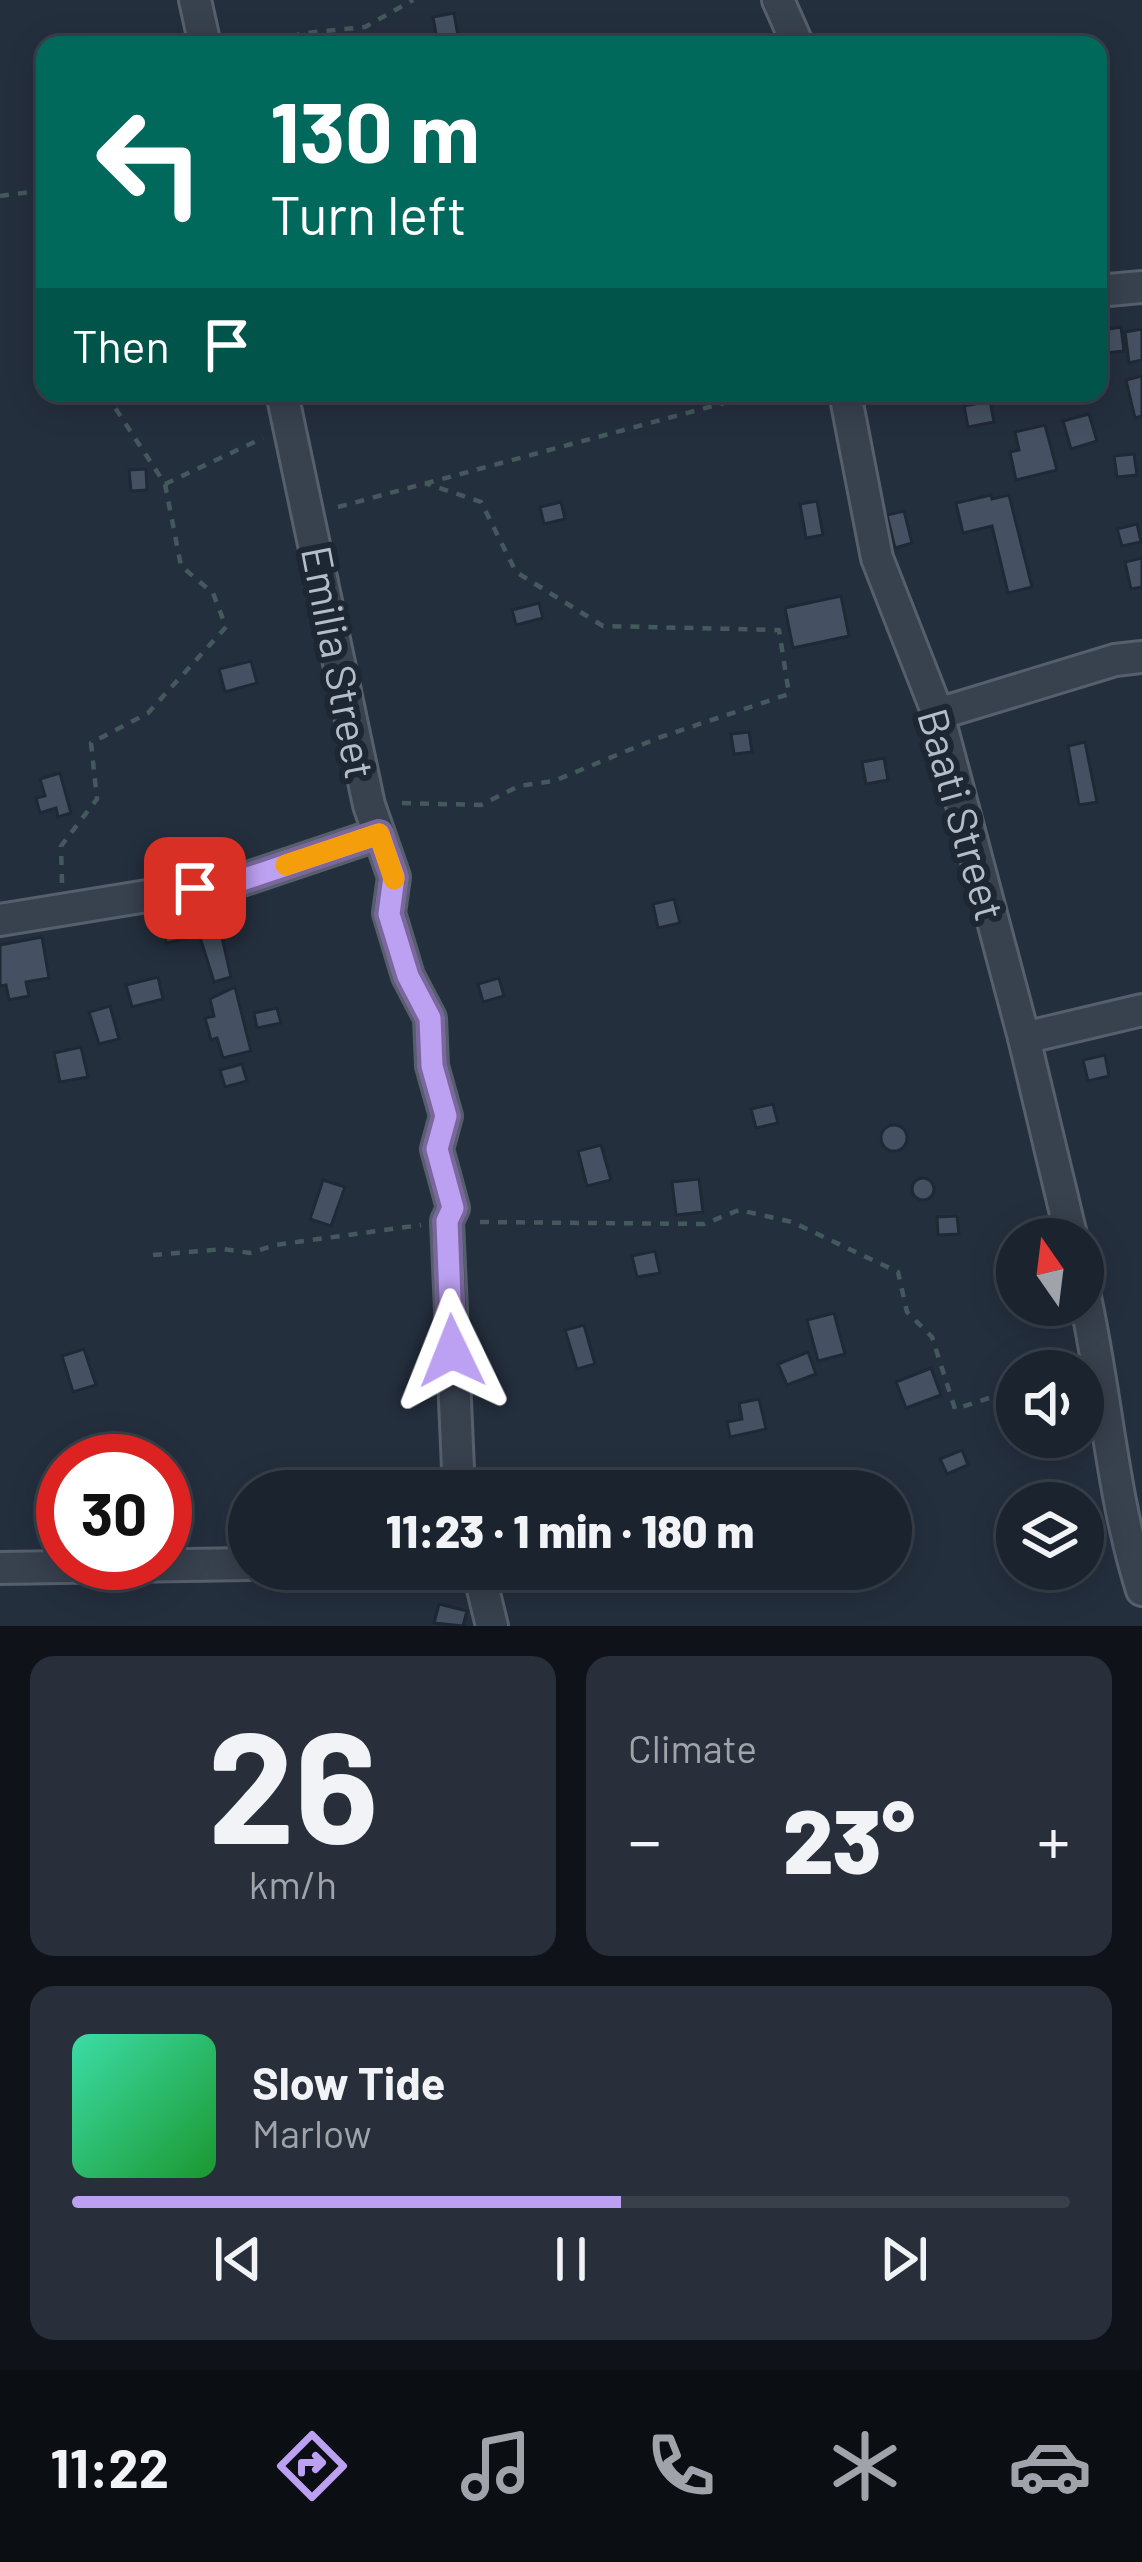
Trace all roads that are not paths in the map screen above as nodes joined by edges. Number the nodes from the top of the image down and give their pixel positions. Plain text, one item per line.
1 (195, 0) edge
2 (778, 0) edge
3 (203, 36) edge
4 (794, 36) edge
5 (1142, 287) edge
6 (1107, 290) edge
7 (847, 402) edge
8 (285, 407) edge
9 (1142, 657) edge
10 (938, 714) junction
11 (374, 819) junction
12 (0, 920) edge
13 (1142, 1010) edge
14 (1024, 1038) junction
15 (1067, 1218) edge
16 (1092, 1326) edge
17 (458, 1470) edge
18 (228, 1564) edge
19 (0, 1568) edge
20 (483, 1590) edge
21 (1142, 1590) edge
22 (492, 1626) edge

1 - 3 street
2 - 4 street
5 - 6 street
7 - 10 street, Baati Street
8 - 11 street, Emilia Street
9 - 10 street
10 - 14 street, Baati Street
11 - 12 street
11 - 17 street, Emilia Street
13 - 14 street
14 - 15 street, Baati Street
16 - 21 street
18 - 19 street
20 - 22 street

